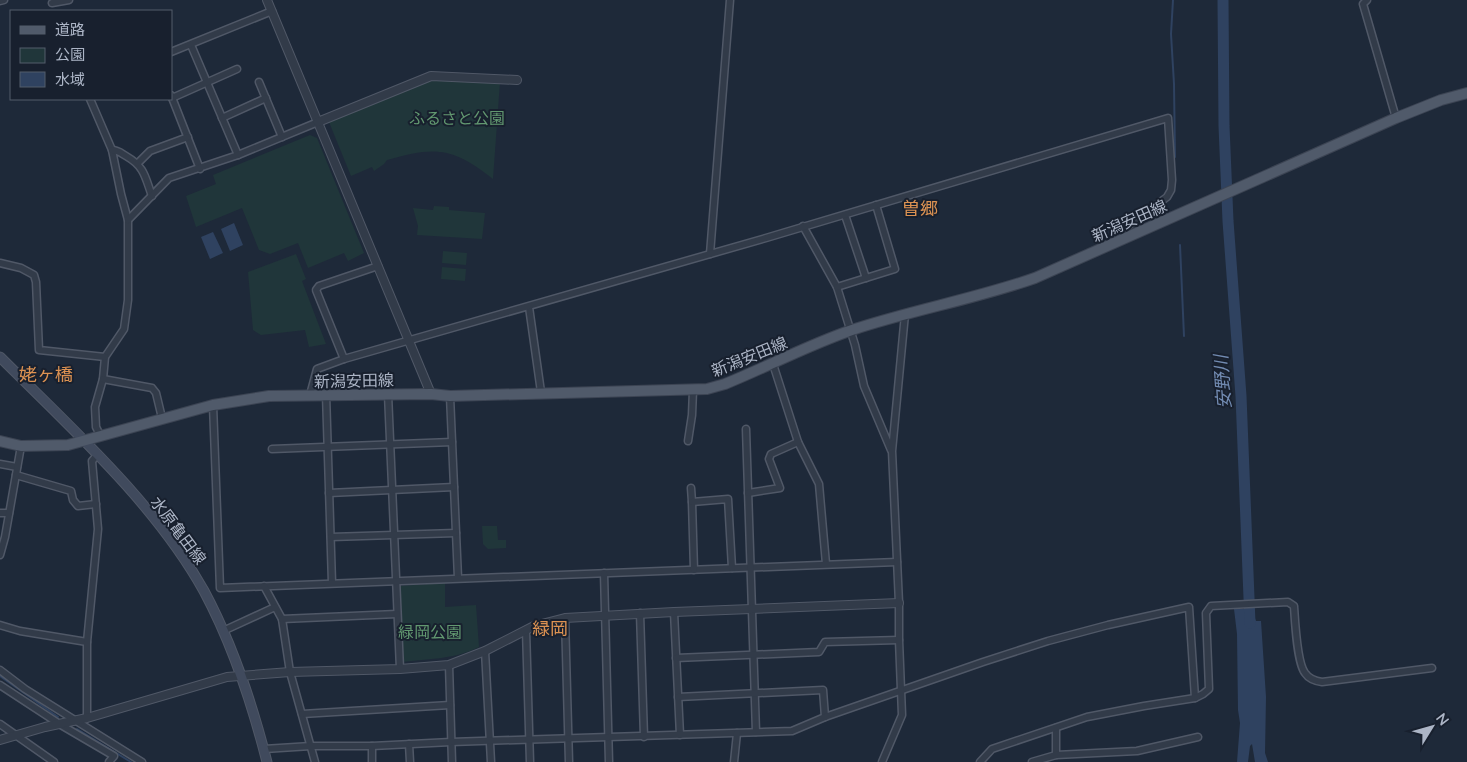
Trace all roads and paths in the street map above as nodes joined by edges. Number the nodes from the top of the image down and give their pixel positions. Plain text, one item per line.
1 (70, 0) edge
2 (267, 0) edge
3 (730, 0) edge
4 (1367, 0) edge
5 (51, 2) edge
6 (272, 11) junction
7 (191, 45) junction
8 (172, 52) edge
9 (237, 69) dead end
10 (517, 80) dead end
11 (259, 82) dead end
12 (208, 83) junction
13 (1467, 94) edge
14 (172, 96) edge
15 (266, 98) junction
16 (90, 100) edge
17 (222, 118) junction
18 (1396, 118) junction
19 (318, 122) junction
20 (188, 137) junction
21 (282, 137) junction
22 (112, 150) junction
23 (238, 155) junction
24 (138, 163) junction
25 (200, 169) junction
26 (152, 196) junction
27 (876, 205) junction
28 (845, 214) junction
29 (128, 220) junction
30 (804, 226) junction
31 (1125, 239) junction
32 (710, 254) junction
33 (0, 263) edge
34 (378, 266) junction
35 (866, 278) junction
36 (837, 287) junction
37 (529, 307) junction
38 (905, 314) junction
39 (851, 331) junction
40 (410, 341) junction
41 (105, 357) junction
42 (0, 358) edge
43 (344, 360) junction
44 (774, 364) junction
45 (103, 379) junction
46 (693, 390) junction
47 (541, 392) junction
48 (326, 394) junction
49 (388, 394) junction
50 (431, 394) junction
51 (310, 395) junction
52 (450, 396) junction
53 (212, 405) junction
54 (162, 418) junction
55 (746, 429) dead end
56 (100, 435) junction
57 (83, 441) junction
58 (688, 441) dead end
59 (0, 442) edge
60 (452, 442) junction
61 (798, 442) junction
62 (390, 444) junction
63 (21, 446) junction
64 (328, 447) junction
65 (272, 449) dead end
66 (892, 451) junction
67 (98, 454) junction
68 (0, 464) edge
69 (17, 467) junction
70 (16, 475) junction
71 (454, 487) junction
72 (690, 488) dead end
73 (392, 489) junction
74 (329, 493) junction
75 (748, 493) junction
76 (692, 502) junction
77 (96, 504) junction
78 (0, 513) edge
79 (8, 513) junction
80 (456, 533) junction
81 (394, 536) junction
82 (331, 537) junction
83 (0, 555) edge
84 (897, 562) junction
85 (826, 564) junction
86 (750, 567) junction
87 (732, 568) junction
88 (694, 570) junction
89 (604, 573) junction
90 (458, 578) junction
91 (396, 581) junction
92 (332, 583) junction
93 (264, 586) junction
94 (899, 603) junction
95 (275, 607) junction
96 (752, 608) junction
97 (674, 612) junction
98 (640, 613) junction
99 (397, 614) junction
100 (605, 615) junction
101 (565, 618) junction
102 (282, 619) junction
103 (0, 626) edge
104 (526, 630) junction
105 (223, 631) junction
106 (899, 640) junction
107 (87, 642) junction
108 (485, 651) junction
109 (754, 655) junction
110 (676, 658) junction
111 (449, 665) junction
112 (1432, 668) dead end
113 (400, 669) junction
114 (0, 670) edge
115 (290, 672) junction
116 (243, 676) junction
117 (0, 685) edge
118 (902, 691) junction
119 (755, 694) junction
120 (678, 697) junction
121 (1195, 698) junction
122 (450, 705) junction
123 (302, 714) junction
124 (825, 717) junction
125 (88, 718) junction
126 (74, 720) junction
127 (0, 724) edge
128 (61, 724) junction
129 (1056, 728) junction
130 (756, 732) junction
131 (737, 733) junction
132 (680, 735) junction
133 (17, 736) junction
134 (608, 737) junction
135 (644, 737) junction
136 (1198, 737) dead end
137 (568, 738) junction
138 (0, 740) edge
139 (529, 740) junction
140 (490, 741) junction
141 (452, 742) junction
142 (409, 744) junction
143 (311, 746) junction
144 (372, 746) junction
145 (264, 749) junction
146 (1056, 755) junction
147 (54, 762) edge
148 (109, 762) edge
149 (142, 762) edge
150 (267, 762) edge
151 (315, 762) edge
152 (372, 762) edge
153 (410, 762) edge
154 (452, 762) edge
155 (491, 762) edge
156 (530, 762) edge
157 (569, 762) edge
158 (609, 762) edge
159 (734, 762) edge
160 (882, 762) edge
161 (980, 762) edge
162 (1032, 762) edge

1 - 5 street
2 - 6 street
3 - 32 street
4 - 18 street
6 - 7 street
6 - 19 street
7 - 8 street
7 - 12 street
9 - 12 street
10 - 19 street
11 - 15 street
12 - 14 street
12 - 17 street
13 - 18 main road, 新潟安田線
14 - 20 street
15 - 17 street
15 - 21 street
16 - 22 street
17 - 23 street
18 - 31 main road, 新潟安田線
19 - 21 street
19 - 34 street
20 - 24 street
20 - 25 street
21 - 23 street
22 - 24 street
22 - 29 street
23 - 25 street
24 - 26 street
25 - 26 street
26 - 29 street
27 - 28 street
27 - 31 street
27 - 35 street
28 - 30 street
28 - 35 street
29 - 41 street
30 - 32 street
30 - 36 street
31 - 38 main road, 新潟安田線
32 - 37 street
33 - 41 street
34 - 40 street
34 - 43 street
35 - 36 street
36 - 39 street
37 - 40 street
37 - 47 street
38 - 39 main road, 新潟安田線
38 - 66 street
39 - 44 main road, 新潟安田線
39 - 66 street
40 - 43 street
40 - 50 street
41 - 45 street
42 - 57 main road, 水原亀田線
43 - 51 street
44 - 46 main road, 新潟安田線
44 - 61 street
45 - 54 street
45 - 56 street
46 - 47 main road, 新潟安田線
46 - 58 street
47 - 52 main road, 新潟安田線
48 - 49 main road, 新潟安田線
48 - 51 main road, 新潟安田線
48 - 64 street
49 - 50 main road, 新潟安田線
49 - 62 street
50 - 52 main road, 新潟安田線
51 - 53 main road, 新潟安田線
52 - 60 street
53 - 54 main road, 新潟安田線
53 - 93 street
54 - 56 main road, 新潟安田線
55 - 75 street
56 - 57 main road, 新潟安田線
57 - 63 main road, 新潟安田線
57 - 67 main road, 水原亀田線
59 - 63 main road, 新潟安田線
60 - 62 street
60 - 71 street
61 - 75 street
61 - 85 street
62 - 64 street
62 - 73 street
63 - 69 street
64 - 65 street
64 - 74 street
66 - 84 street
67 - 77 street
67 - 105 main road, 水原亀田線
68 - 69 street
69 - 70 street
70 - 77 street
70 - 79 street
71 - 73 street
71 - 80 street
72 - 76 street
73 - 74 street
73 - 81 street
74 - 82 street
75 - 86 street
76 - 87 street
76 - 88 street
77 - 107 street
78 - 79 street
79 - 83 street
80 - 81 street
80 - 90 street
81 - 82 street
81 - 91 street
82 - 92 street
84 - 85 street
84 - 94 street
85 - 86 street
86 - 87 street
86 - 96 street
87 - 88 street
88 - 89 street
89 - 90 street
89 - 100 street
90 - 91 street
91 - 92 street
91 - 99 street
92 - 93 street
93 - 95 street
94 - 96 street
94 - 106 street
95 - 102 street
95 - 105 street
96 - 97 street
96 - 109 street
97 - 98 street
97 - 110 street
98 - 100 street
98 - 135 street
99 - 102 street
99 - 113 street
100 - 101 street
100 - 134 street
101 - 104 street
101 - 137 street
102 - 115 street
103 - 107 street
104 - 108 street
104 - 139 street
105 - 116 main road, 水原亀田線
106 - 109 street
106 - 118 street
107 - 125 street
108 - 111 street
108 - 140 street
109 - 110 street
109 - 119 street
110 - 120 street
111 - 113 street
111 - 122 street
112 - 121 street
113 - 115 street
114 - 126 street
115 - 116 street
115 - 123 street
116 - 125 street
116 - 145 main road, 水原亀田線
117 - 128 street
118 - 121 street
118 - 124 street
118 - 160 street
119 - 120 street
119 - 124 street
119 - 130 street
120 - 132 street
121 - 129 street
122 - 123 street
122 - 141 street
123 - 143 street
124 - 130 street
125 - 126 street
126 - 128 street
126 - 149 street
127 - 133 street
128 - 133 street
128 - 148 street
129 - 146 street
129 - 161 street
130 - 131 street
131 - 132 street
131 - 159 street
132 - 135 street
133 - 138 street
133 - 147 street
134 - 135 street
134 - 137 street
134 - 158 street
136 - 146 street
137 - 139 street
137 - 157 street
139 - 140 street
139 - 156 street
140 - 141 street
140 - 155 street
141 - 142 street
141 - 154 street
142 - 144 street
142 - 153 street
143 - 144 street
143 - 145 street
143 - 151 street
144 - 152 street
145 - 150 main road, 水原亀田線
146 - 162 street

